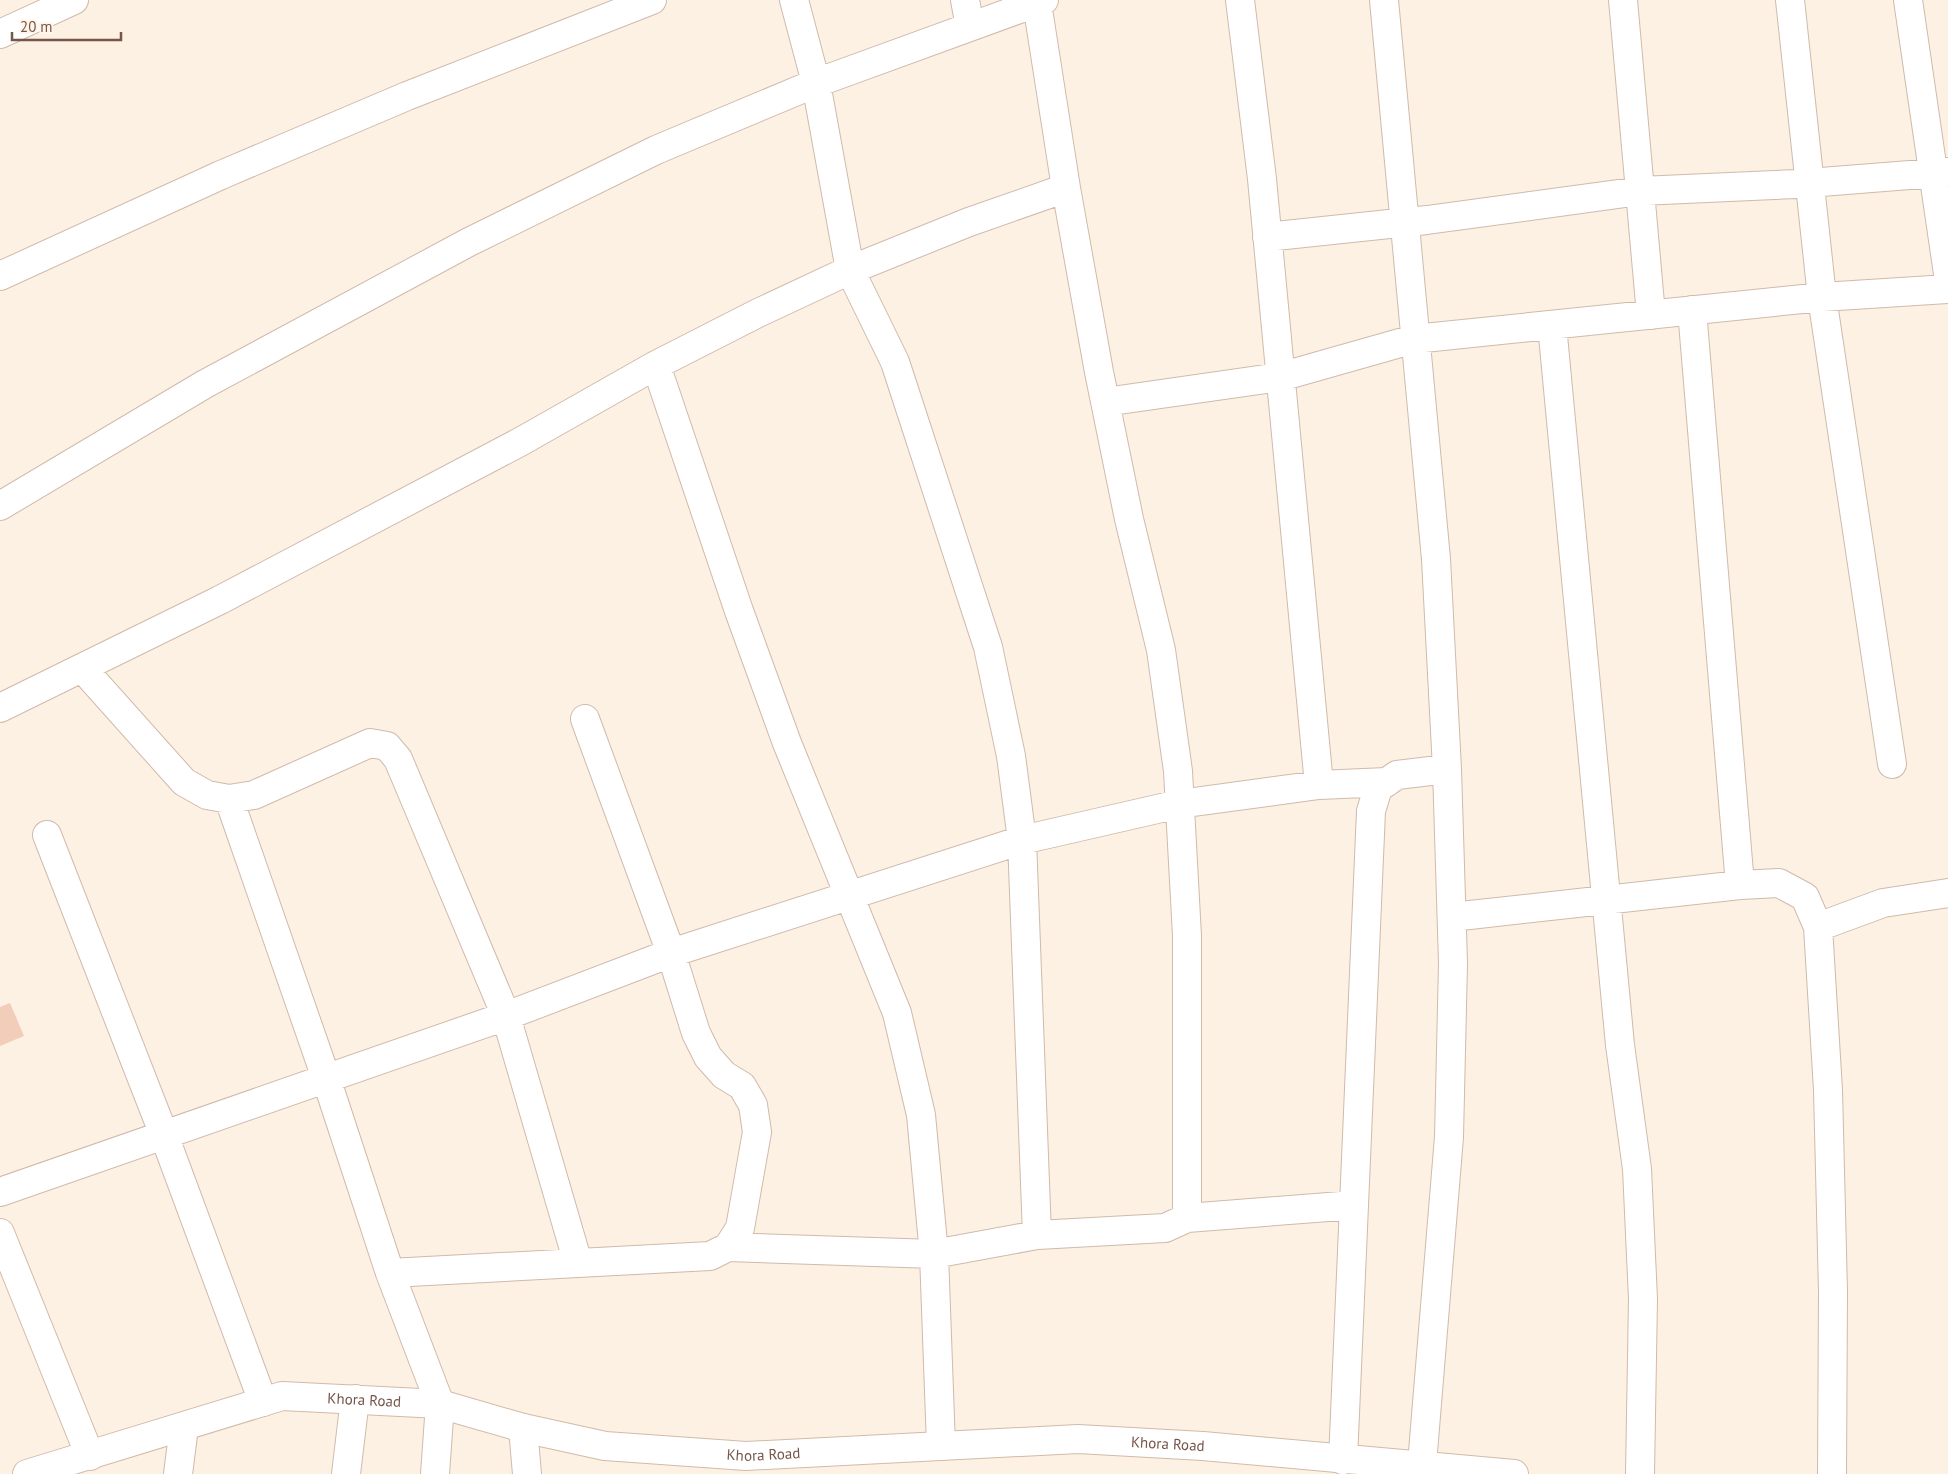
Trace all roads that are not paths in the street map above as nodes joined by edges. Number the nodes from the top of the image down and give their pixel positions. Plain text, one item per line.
1 (74, 0) edge
2 (652, 0) edge
3 (794, 0) edge
4 (965, 0) edge
5 (1240, 0) edge
6 (1384, 0) edge
7 (1623, 0) edge
8 (1790, 0) edge
9 (1908, 0) edge
10 (1041, 1) edge
11 (970, 27) junction
12 (0, 34) edge
13 (816, 83) junction
14 (1941, 172) edge
15 (1810, 183) junction
16 (1066, 188) junction
17 (1640, 191) junction
18 (1404, 221) junction
19 (1267, 237) junction
20 (850, 270) junction
21 (1948, 274) edge
22 (0, 276) edge
23 (1948, 289) edge
24 (1822, 297) junction
25 (1692, 310) junction
26 (1651, 315) junction
27 (1552, 325) junction
28 (1414, 339) junction
29 (656, 365) junction
30 (1280, 376) junction
31 (1105, 402) junction
32 (0, 506) edge
33 (83, 668) junction
34 (0, 708) edge
35 (585, 719) dead end
36 (1892, 764) dead end
37 (1447, 769) junction
38 (1386, 782) junction
39 (1319, 785) junction
40 (229, 799) junction
41 (1179, 804) junction
42 (47, 835) dead end
43 (1022, 840) junction
44 (1740, 885) junction
45 (1948, 893) edge
46 (850, 895) junction
47 (1607, 899) junction
48 (1452, 917) junction
49 (1818, 927) junction
50 (671, 953) junction
51 (506, 1016) junction
52 (326, 1078) junction
53 (164, 1134) junction
54 (0, 1192) edge
55 (1354, 1205) junction
56 (1187, 1218) junction
57 (0, 1233) edge
58 (1038, 1235) junction
59 (728, 1247) junction
60 (934, 1254) junction
61 (578, 1263) junction
62 (390, 1273) junction
63 (355, 1399) junction
64 (263, 1402) junction
65 (440, 1404) junction
66 (184, 1426) junction
67 (523, 1428) junction
68 (942, 1446) junction
69 (90, 1456) junction
70 (1343, 1460) junction
71 (1422, 1464) junction
72 (27, 1474) edge
73 (178, 1474) edge
74 (346, 1474) edge
75 (436, 1474) edge
76 (526, 1474) edge
77 (1514, 1474) edge
78 (1640, 1474) edge
79 (1832, 1474) edge

1 - 12 street
2 - 22 street
3 - 13 street
4 - 11 street
5 - 19 street
6 - 18 street
7 - 17 street
8 - 15 street
9 - 14 street
10 - 11 street
10 - 16 street
11 - 13 street
13 - 20 street
13 - 32 street
14 - 15 street
14 - 21 street
15 - 17 street
15 - 24 street
16 - 20 street
16 - 31 street
17 - 18 street
17 - 26 street
18 - 19 street
18 - 28 street
19 - 30 street
20 - 29 street
20 - 43 street
23 - 24 street
24 - 25 street
24 - 36 street
25 - 26 street
25 - 44 street
26 - 27 street
27 - 28 street
27 - 47 street
28 - 30 street
28 - 37 street
29 - 33 street
29 - 46 street
30 - 31 street
30 - 39 street
31 - 41 street
33 - 34 street
33 - 40 street
35 - 50 street
37 - 38 street
37 - 48 street
38 - 39 street
38 - 55 street
39 - 41 street
40 - 51 street
40 - 52 street
41 - 43 street
41 - 56 street
42 - 53 street
43 - 46 street
43 - 58 street
44 - 47 street
44 - 49 street
45 - 49 street
46 - 50 street
46 - 60 street
47 - 48 street
47 - 78 street
48 - 71 street
49 - 79 street
50 - 51 street
50 - 59 street
51 - 52 street
51 - 61 street
52 - 53 street
52 - 62 street
53 - 54 street
53 - 64 street
55 - 56 street
55 - 70 street
56 - 58 street
57 - 69 street
58 - 60 street
59 - 60 street
59 - 61 street
60 - 68 street
61 - 62 street
62 - 65 street
63 - 64 street, Khora Road
63 - 65 street, Khora Road
63 - 74 street
64 - 66 street, Khora Road
65 - 67 street, Khora Road
65 - 75 street
66 - 69 street, Khora Road
66 - 73 street
67 - 68 street, Khora Road
67 - 76 street
68 - 70 street, Khora Road
69 - 72 street, Khora Road
70 - 71 street, Khora Road
71 - 77 street, Khora Road

